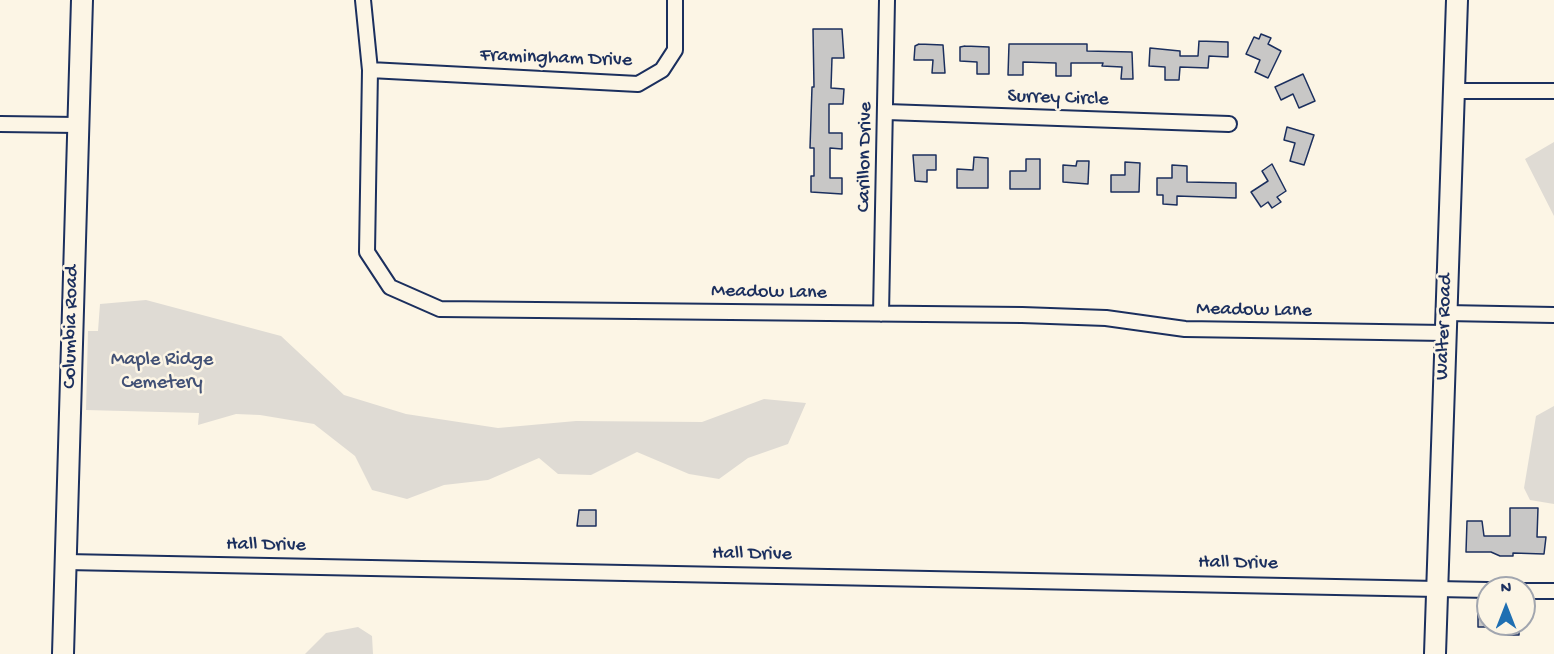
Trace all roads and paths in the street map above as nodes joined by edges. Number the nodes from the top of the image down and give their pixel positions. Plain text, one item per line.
1 (82, 0) edge
2 (363, 0) edge
3 (675, 0) edge
4 (887, 0) edge
5 (1457, 0) edge
6 (370, 70) junction
7 (1454, 91) junction
8 (1554, 91) edge
9 (887, 112) junction
10 (0, 124) edge
11 (1229, 124) dead end
12 (78, 125) junction
13 (1446, 313) junction
14 (881, 314) junction
15 (1554, 315) edge
16 (1445, 333) junction
17 (66, 562) junction
18 (1437, 587) junction
19 (1476, 589) edge
20 (1536, 591) edge
21 (1554, 591) edge
22 (63, 654) edge
23 (1435, 654) edge

1 - 12 street, Columbia Road
2 - 6 street, Meadow Lane
3 - 6 street, Framingham Drive
4 - 9 street, Carillon Drive
5 - 7 street, Walter Road
6 - 14 street, Meadow Lane
7 - 8 street
7 - 13 street, Walter Road
9 - 11 street, Surrey Circle
9 - 14 street, Carillon Drive
10 - 12 street
12 - 17 street, Columbia Road
13 - 15 street
13 - 16 street, Walter Road
14 - 16 street, Meadow Lane
16 - 18 street, Walter Road
17 - 18 street, Hall Drive
17 - 22 street, Columbia Road
18 - 19 street, Hall Drive
18 - 23 street, Walter Road
20 - 21 street

